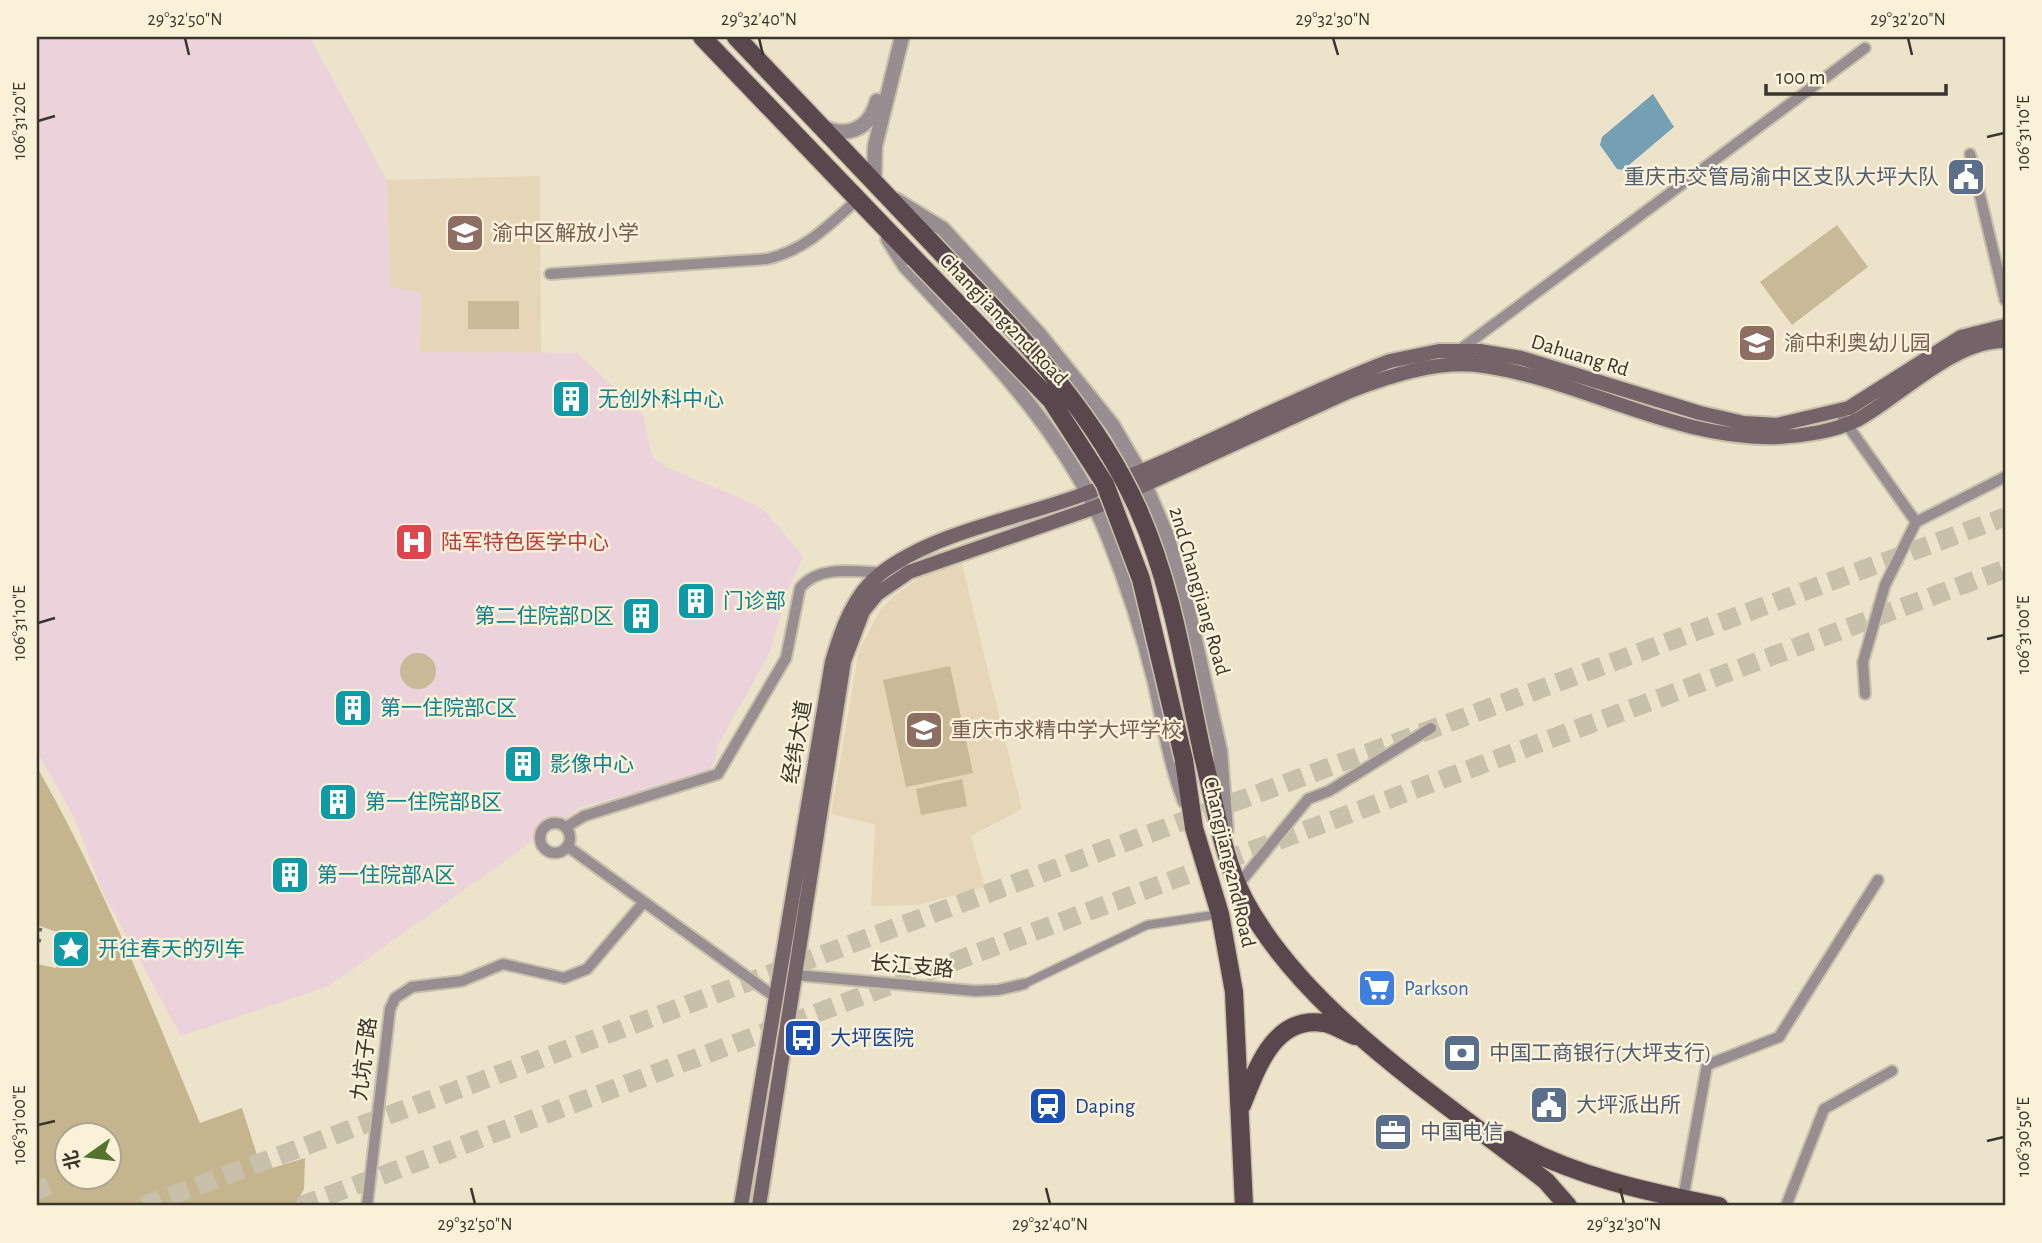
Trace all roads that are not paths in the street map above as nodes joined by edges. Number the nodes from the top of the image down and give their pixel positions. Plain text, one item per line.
1 (702, 37) edge
2 (736, 37) edge
3 (900, 37) edge
4 (1865, 48) dead end
5 (821, 126) junction
6 (1970, 154) dead end
7 (880, 188) junction
8 (864, 205) junction
9 (550, 274) dead end
10 (2005, 300) edge
11 (2005, 326) edge
12 (2005, 341) edge
13 (1454, 351) junction
14 (1453, 367) junction
15 (1842, 417) junction
16 (1113, 426) junction
17 (1061, 447) junction
18 (1143, 477) junction
19 (2005, 477) edge
20 (1088, 493) junction
21 (1096, 508) junction
22 (1916, 522) junction
23 (909, 572) junction
24 (882, 573) junction
25 (1865, 694) dead end
26 (1431, 728) dead end
27 (566, 827) junction
28 (1194, 828) junction
29 (567, 846) junction
30 (1227, 852) junction
31 (1878, 880) dead end
32 (1238, 885) junction
33 (644, 902) junction
34 (1220, 914) junction
35 (796, 975) junction
36 (1024, 984) joint
37 (775, 997) junction
38 (1365, 1040) junction
39 (1892, 1071) dead end
40 (1240, 1109) junction
41 (1462, 1115) junction
42 (1683, 1199) junction
43 (367, 1206) edge
44 (741, 1206) edge
45 (759, 1206) edge
46 (1244, 1206) edge
47 (1568, 1206) edge
48 (1718, 1206) edge
49 (1786, 1206) edge

1 - 8 main road, Changjiang 2nd Road
2 - 5 main road, Changjiang 2nd Road
3 - 5 street
3 - 7 street
4 - 13 street
5 - 7 main road, Changjiang 2nd Road
6 - 10 street
7 - 16 street, 2nd Changjiang Road
7 - 30 main road, Changjiang 2nd Road, bridge
8 - 9 street
8 - 17 street
8 - 28 main road, Changjiang 2nd Road, bridge
11 - 15 main road, Dahuang Rd
12 - 15 main road, Dahuang Rd
13 - 14 street
13 - 15 main road, Dahuang Rd
13 - 18 main road, Dahuang Rd
14 - 15 main road, Dahuang Rd
14 - 18 main road, Dahuang Rd
15 - 22 street
16 - 17 street
16 - 18 street, 2nd Changjiang Road
17 - 20 street
18 - 20 main road, 经纬大道
18 - 21 main road, 经纬大道
18 - 30 street, 2nd Changjiang Road
19 - 22 street
20 - 21 street
20 - 24 main road, 经纬大道
21 - 23 main road, 经纬大道
21 - 28 street
22 - 25 street
23 - 24 street
23 - 35 main road, 经纬大道
24 - 27 street
24 - 37 main road, 经纬大道
26 - 32 street
27 - 29 street
27 - 29 street
28 - 34 main road, Changjiang 2nd Road
29 - 33 street
30 - 32 main road, Changjiang 2nd Road
31 - 42 street
32 - 38 main road, Changjiang 2nd Road
33 - 37 street
33 - 43 street, 九坑子路
34 - 36 street
34 - 40 main road, Changjiang 2nd Road
35 - 36 street, 长江支路
35 - 45 main road, 经纬大道
37 - 44 main road, 经纬大道
38 - 40 main road, Changjiang 2nd Road
38 - 41 main road, Changjiang 2nd Road
39 - 49 street
40 - 46 main road, Changjiang 2nd Road
41 - 42 main road, Changjiang 2nd Road
41 - 47 main road, Changjiang 2nd Road
42 - 48 main road, Changjiang 2nd Road

